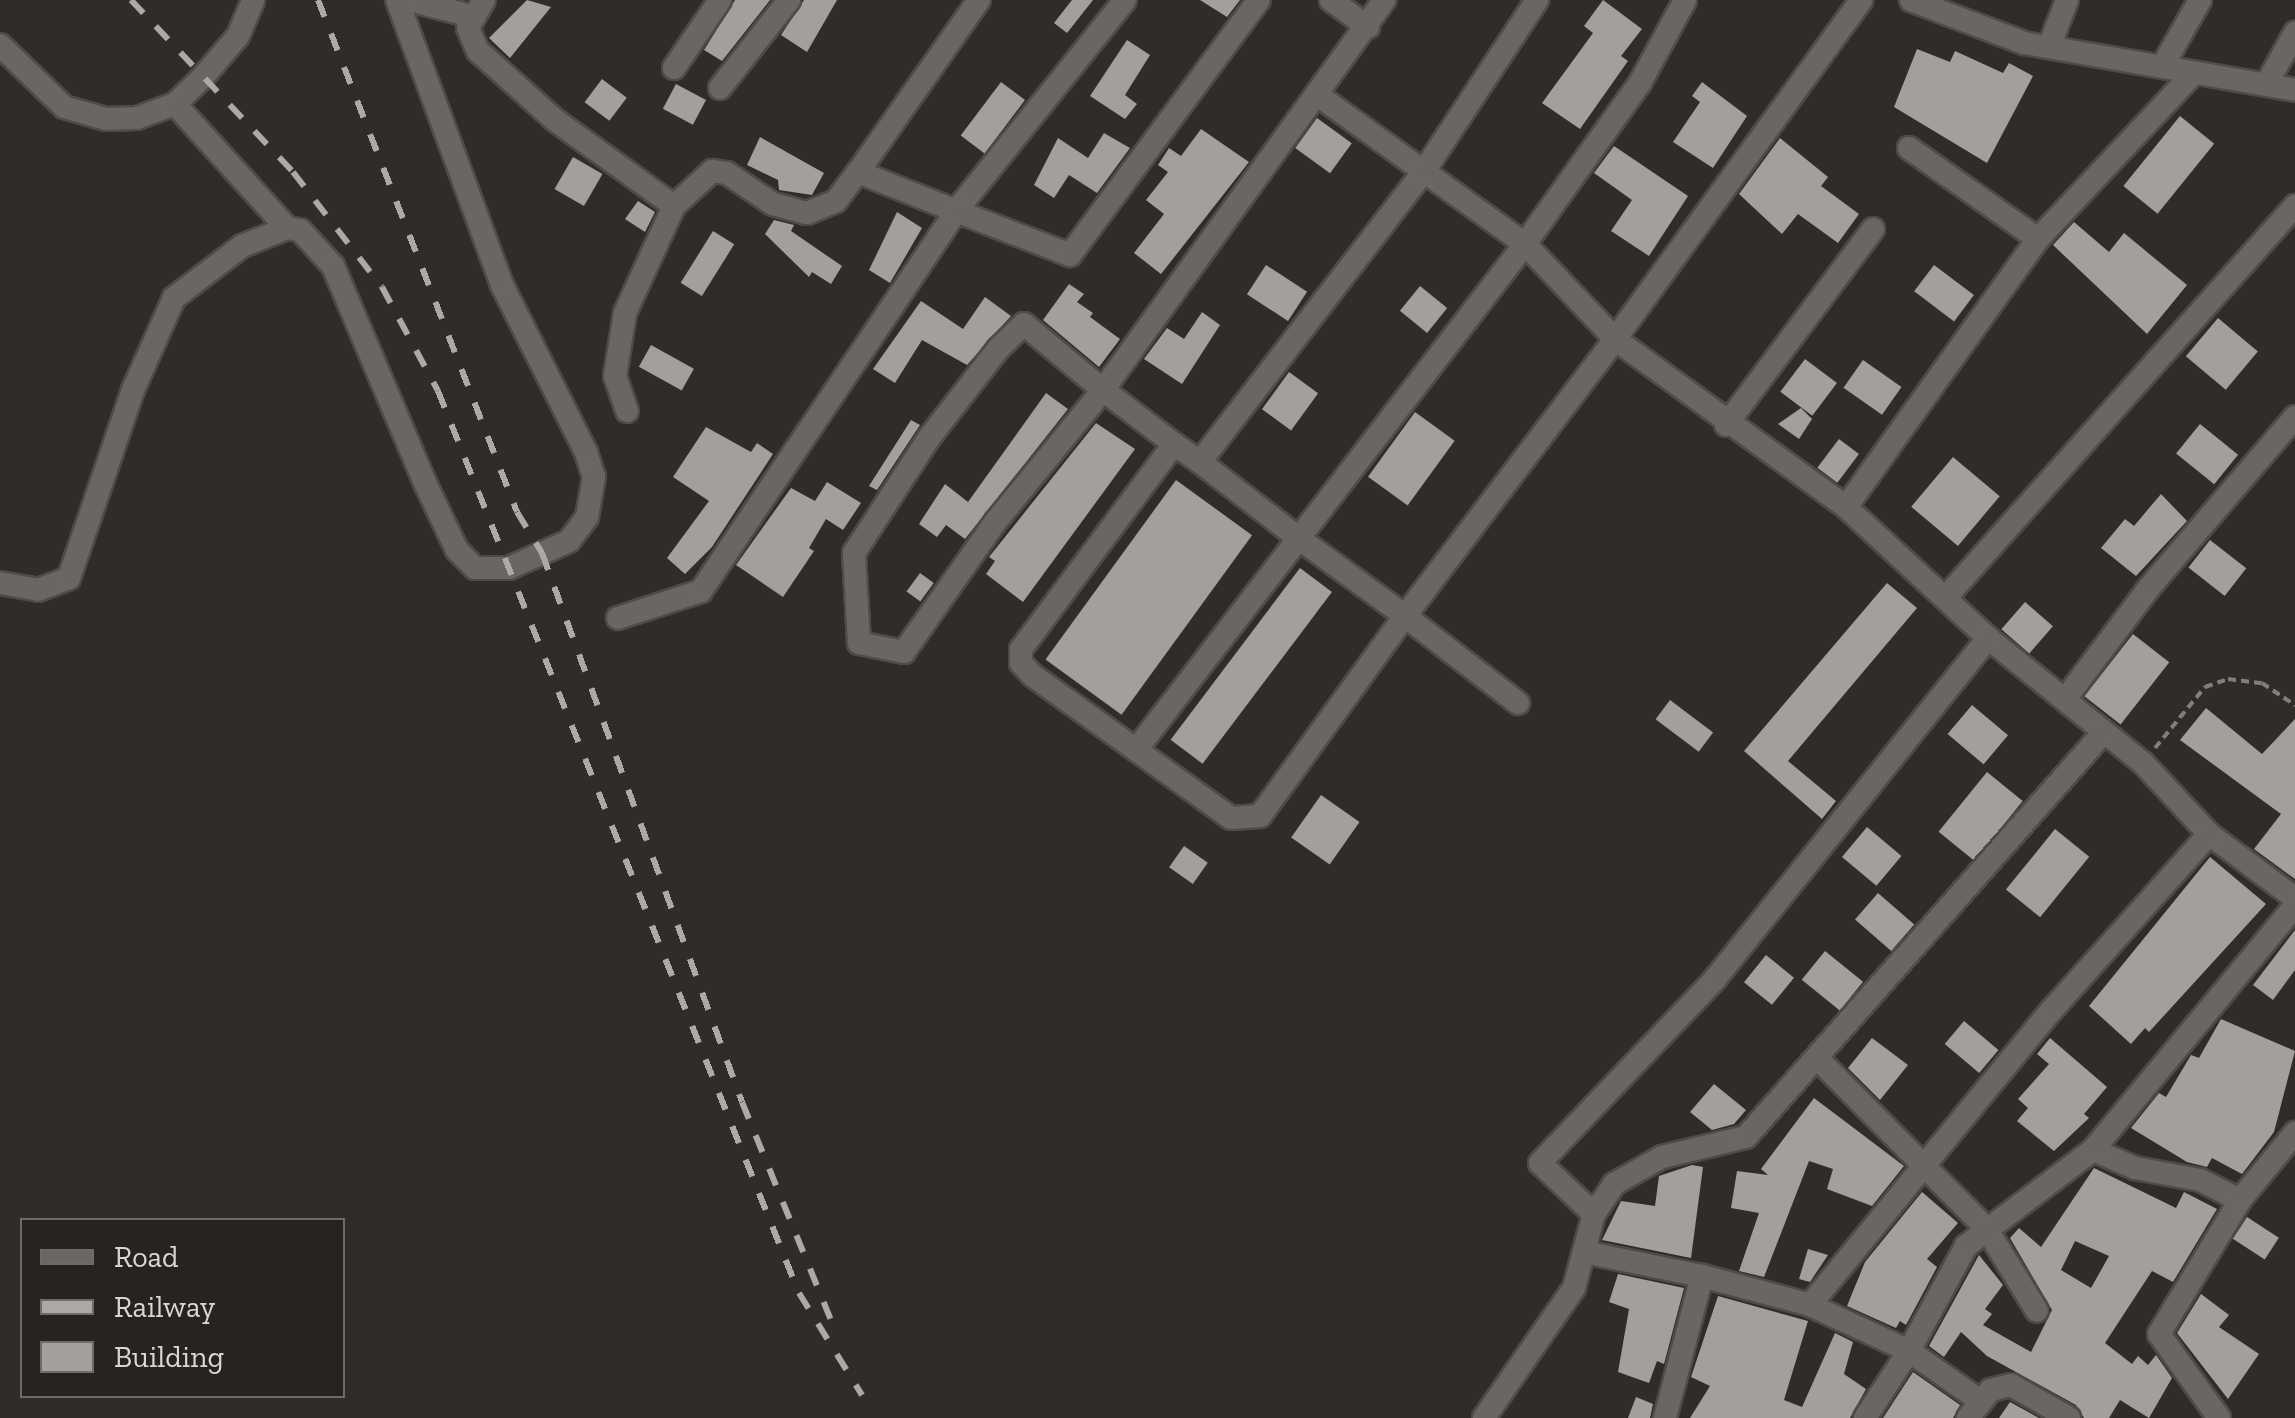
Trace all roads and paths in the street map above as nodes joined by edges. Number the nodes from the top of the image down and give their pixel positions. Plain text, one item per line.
1 (254, 0) edge
2 (397, 0) edge
3 (409, 0) edge
4 (720, 0) edge
5 (789, 0) edge
6 (979, 0) edge
7 (1125, 0) edge
8 (1259, 0) edge
9 (1331, 0) edge
10 (1384, 0) edge
11 (1537, 0) edge
12 (1685, 0) edge
13 (1861, 0) edge
14 (1911, 0) edge
15 (2067, 0) edge
16 (2200, 0) edge
17 (1944, 6) edge
18 (478, 8) edge
19 (1368, 27) junction
20 (2295, 33) edge
21 (0, 45) edge
22 (2049, 47) junction
23 (2162, 67) junction
24 (674, 68) dead end
25 (2194, 72) junction
26 (2266, 85) junction
27 (720, 88) dead end
28 (2295, 90) edge
29 (1320, 96) junction
30 (176, 104) junction
31 (1909, 148) dead end
32 (858, 172) junction
33 (1424, 172) junction
34 (674, 206) junction
35 (2295, 206) edge
36 (956, 211) junction
37 (287, 228) junction
38 (1873, 229) dead end
39 (2038, 239) junction
40 (1525, 244) junction
41 (1615, 339) junction
42 (1103, 390) junction
43 (626, 411) dead end
44 (2295, 416) edge
45 (1726, 425) junction
46 (1174, 444) junction
47 (1200, 462) junction
48 (1846, 507) junction
49 (1302, 540) junction
50 (0, 582) edge
51 (1947, 596) junction
52 (1405, 616) junction
53 (618, 618) dead end
54 (1988, 638) junction
55 (2066, 698) junction
56 (1518, 703) dead end
57 (2295, 704) edge
58 (2103, 733) junction
59 (1136, 750) junction
60 (2143, 763) junction
61 (2209, 834) junction
62 (2295, 898) edge
63 (2295, 906) edge
64 (1819, 1060) junction
65 (2295, 1133) edge
66 (2093, 1150) junction
67 (1927, 1165) junction
68 (2240, 1200) junction
69 (1594, 1214) junction
70 (1986, 1228) junction
71 (1584, 1252) junction
72 (1702, 1276) junction
73 (1810, 1305) junction
74 (2037, 1311) dead end
75 (1910, 1351) junction
76 (1974, 1409) edge
77 (1484, 1418) edge
78 (1666, 1418) edge
79 (1865, 1418) edge
80 (2069, 1418) edge
81 (2219, 1418) edge

1 - 30 street
2 - 37 street
3 - 18 street
4 - 24 street
5 - 27 street
6 - 32 street
7 - 36 street
8 - 36 street
9 - 19 street
10 - 19 street
11 - 33 street
12 - 40 street
13 - 41 street
14 - 17 street
15 - 22 street
16 - 23 street
17 - 22 street
18 - 34 street
19 - 29 street
20 - 26 street
21 - 30 street
22 - 23 street
23 - 25 street
25 - 26 street
25 - 39 street
26 - 28 street
29 - 33 street
29 - 42 street
30 - 37 street
31 - 39 street
32 - 34 street
32 - 36 street
33 - 40 street
33 - 47 street
34 - 43 street
35 - 51 street
36 - 53 street
37 - 50 street
38 - 45 street
39 - 48 street
40 - 41 street
40 - 49 street
41 - 45 street
41 - 52 street
42 - 42 street
42 - 46 street
44 - 55 street
45 - 48 street
46 - 47 street
46 - 59 street
47 - 49 street
48 - 51 street
49 - 52 street
49 - 59 street
51 - 54 street
52 - 56 street
52 - 59 street
54 - 55 street
54 - 69 street
55 - 58 street
57 - 60 path
58 - 60 street
58 - 64 street
60 - 61 street
61 - 62 street
61 - 67 street
63 - 66 street
64 - 67 street
64 - 69 street
65 - 68 street
66 - 68 street
66 - 70 street
67 - 70 street
67 - 73 street
68 - 81 street
69 - 71 street
70 - 74 street
70 - 75 street
71 - 72 street
71 - 77 street
72 - 73 street
72 - 78 street
73 - 75 street
75 - 76 street
75 - 79 street
76 - 80 street

